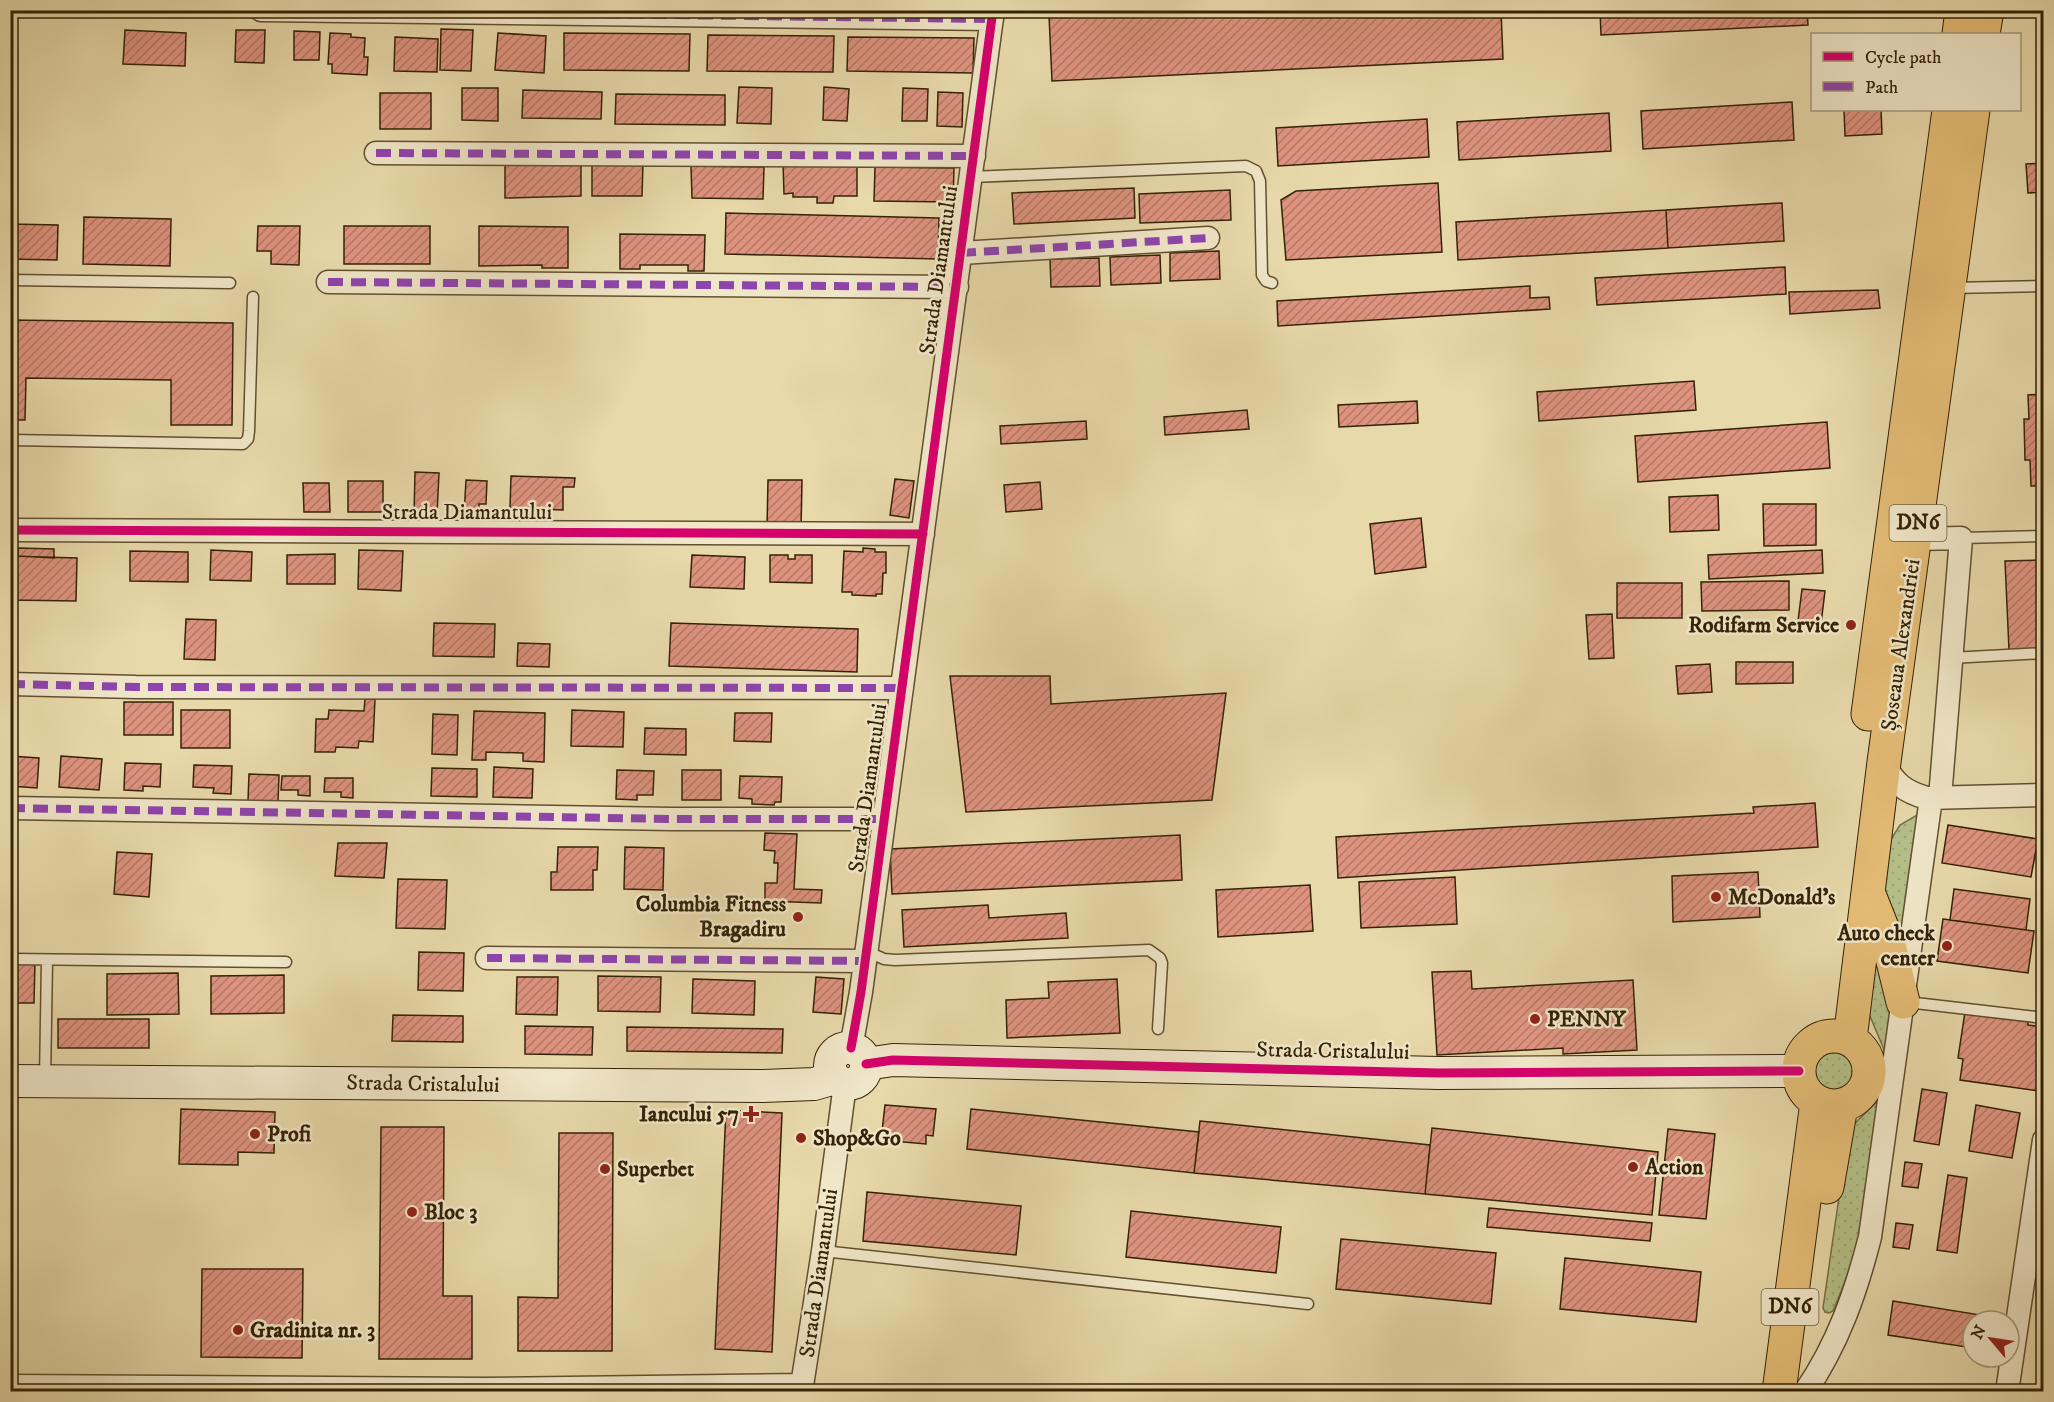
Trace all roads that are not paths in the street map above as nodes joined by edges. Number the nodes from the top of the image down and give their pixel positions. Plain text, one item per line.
1 (261, 10) edge
2 (1962, 10) edge
3 (1986, 10) edge
4 (992, 15) edge
5 (1959, 33) edge
6 (1983, 33) edge
7 (1949, 111) edge
8 (1973, 111) edge
9 (376, 153) dead end
10 (973, 166) junction
11 (1208, 238) dead end
12 (961, 253) junction
13 (10, 280) edge
14 (328, 282) dead end
15 (230, 283) dead end
16 (1272, 283) dead end
17 (2043, 286) edge
18 (957, 287) junction
19 (1949, 288) junction
20 (253, 297) dead end
21 (10, 440) edge
22 (10, 530) edge
23 (923, 534) junction
24 (2043, 536) edge
25 (1916, 538) junction
26 (1961, 538) junction
27 (2043, 653) edge
28 (1950, 658) junction
29 (10, 684) edge
30 (902, 688) junction
31 (1884, 762) junction
32 (2043, 795) edge
33 (1932, 798) junction
34 (10, 808) edge
35 (883, 819) junction
36 (1868, 891) junction
37 (865, 956) junction
38 (488, 958) dead end
39 (10, 959) edge
40 (47, 960) junction
41 (286, 962) dead end
42 (1903, 1002) junction
43 (2043, 1018) edge
44 (1158, 1029) dead end
45 (1838, 1038) junction
46 (846, 1067) junction
47 (10, 1069) edge
48 (1799, 1071) junction
49 (45, 1075) junction
50 (10, 1081) edge
51 (1829, 1104) junction
52 (2043, 1140) edge
53 (823, 1251) junction
54 (1308, 1304) dead end
55 (10, 1386) edge
56 (802, 1388) edge
57 (1779, 1392) edge
58 (1798, 1392) edge
59 (1805, 1392) edge
60 (2007, 1392) edge

1 - 4 street
2 - 5 main road
3 - 6 main road
4 - 10 street, Strada Diamantului
7 - 45 main road, Șoseaua Alexandriei / DN6
8 - 19 main road, Șoseaua Alexandriei / DN6
9 - 10 street, Strada Diamantului
10 - 12 street, Strada Diamantului
10 - 16 lane
11 - 12 street
12 - 18 street, Strada Diamantului
13 - 15 lane
14 - 18 street
17 - 19 lane
18 - 23 street, Strada Diamantului
19 - 25 main road, Șoseaua Alexandriei / DN6
20 - 21 lane
22 - 23 street, Strada Diamantului
23 - 30 street, Strada Diamantului
24 - 26 lane
25 - 26 street
25 - 31 main road, Șoseaua Alexandriei / DN6
26 - 28 street
27 - 28 lane
28 - 33 street
29 - 30 street, Strada Diamantului
30 - 35 street, Strada Diamantului
31 - 33 street
31 - 36 main road, Șoseaua Alexandriei / DN6
32 - 33 street
33 - 42 street
34 - 35 street
35 - 37 street, Strada Diamantului
36 - 42 main road
36 - 45 main road, Șoseaua Alexandriei / DN6
37 - 38 street
37 - 44 lane
37 - 46 street, Strada Diamantului
39 - 40 lane
40 - 41 lane
40 - 49 lane
42 - 43 lane
42 - 59 street
45 - 48 main road
45 - 51 main road
46 - 48 street, Strada Cristalului
46 - 49 street, Strada Cristalului
46 - 53 street, Strada Diamantului
47 - 49 street, Strada Cristalului
48 - 51 main road
49 - 50 street, Strada Cristalului
51 - 57 main road, DN6
51 - 58 main road, DN6
52 - 60 street
53 - 54 lane
53 - 56 street, Strada Diamantului
55 - 56 street

